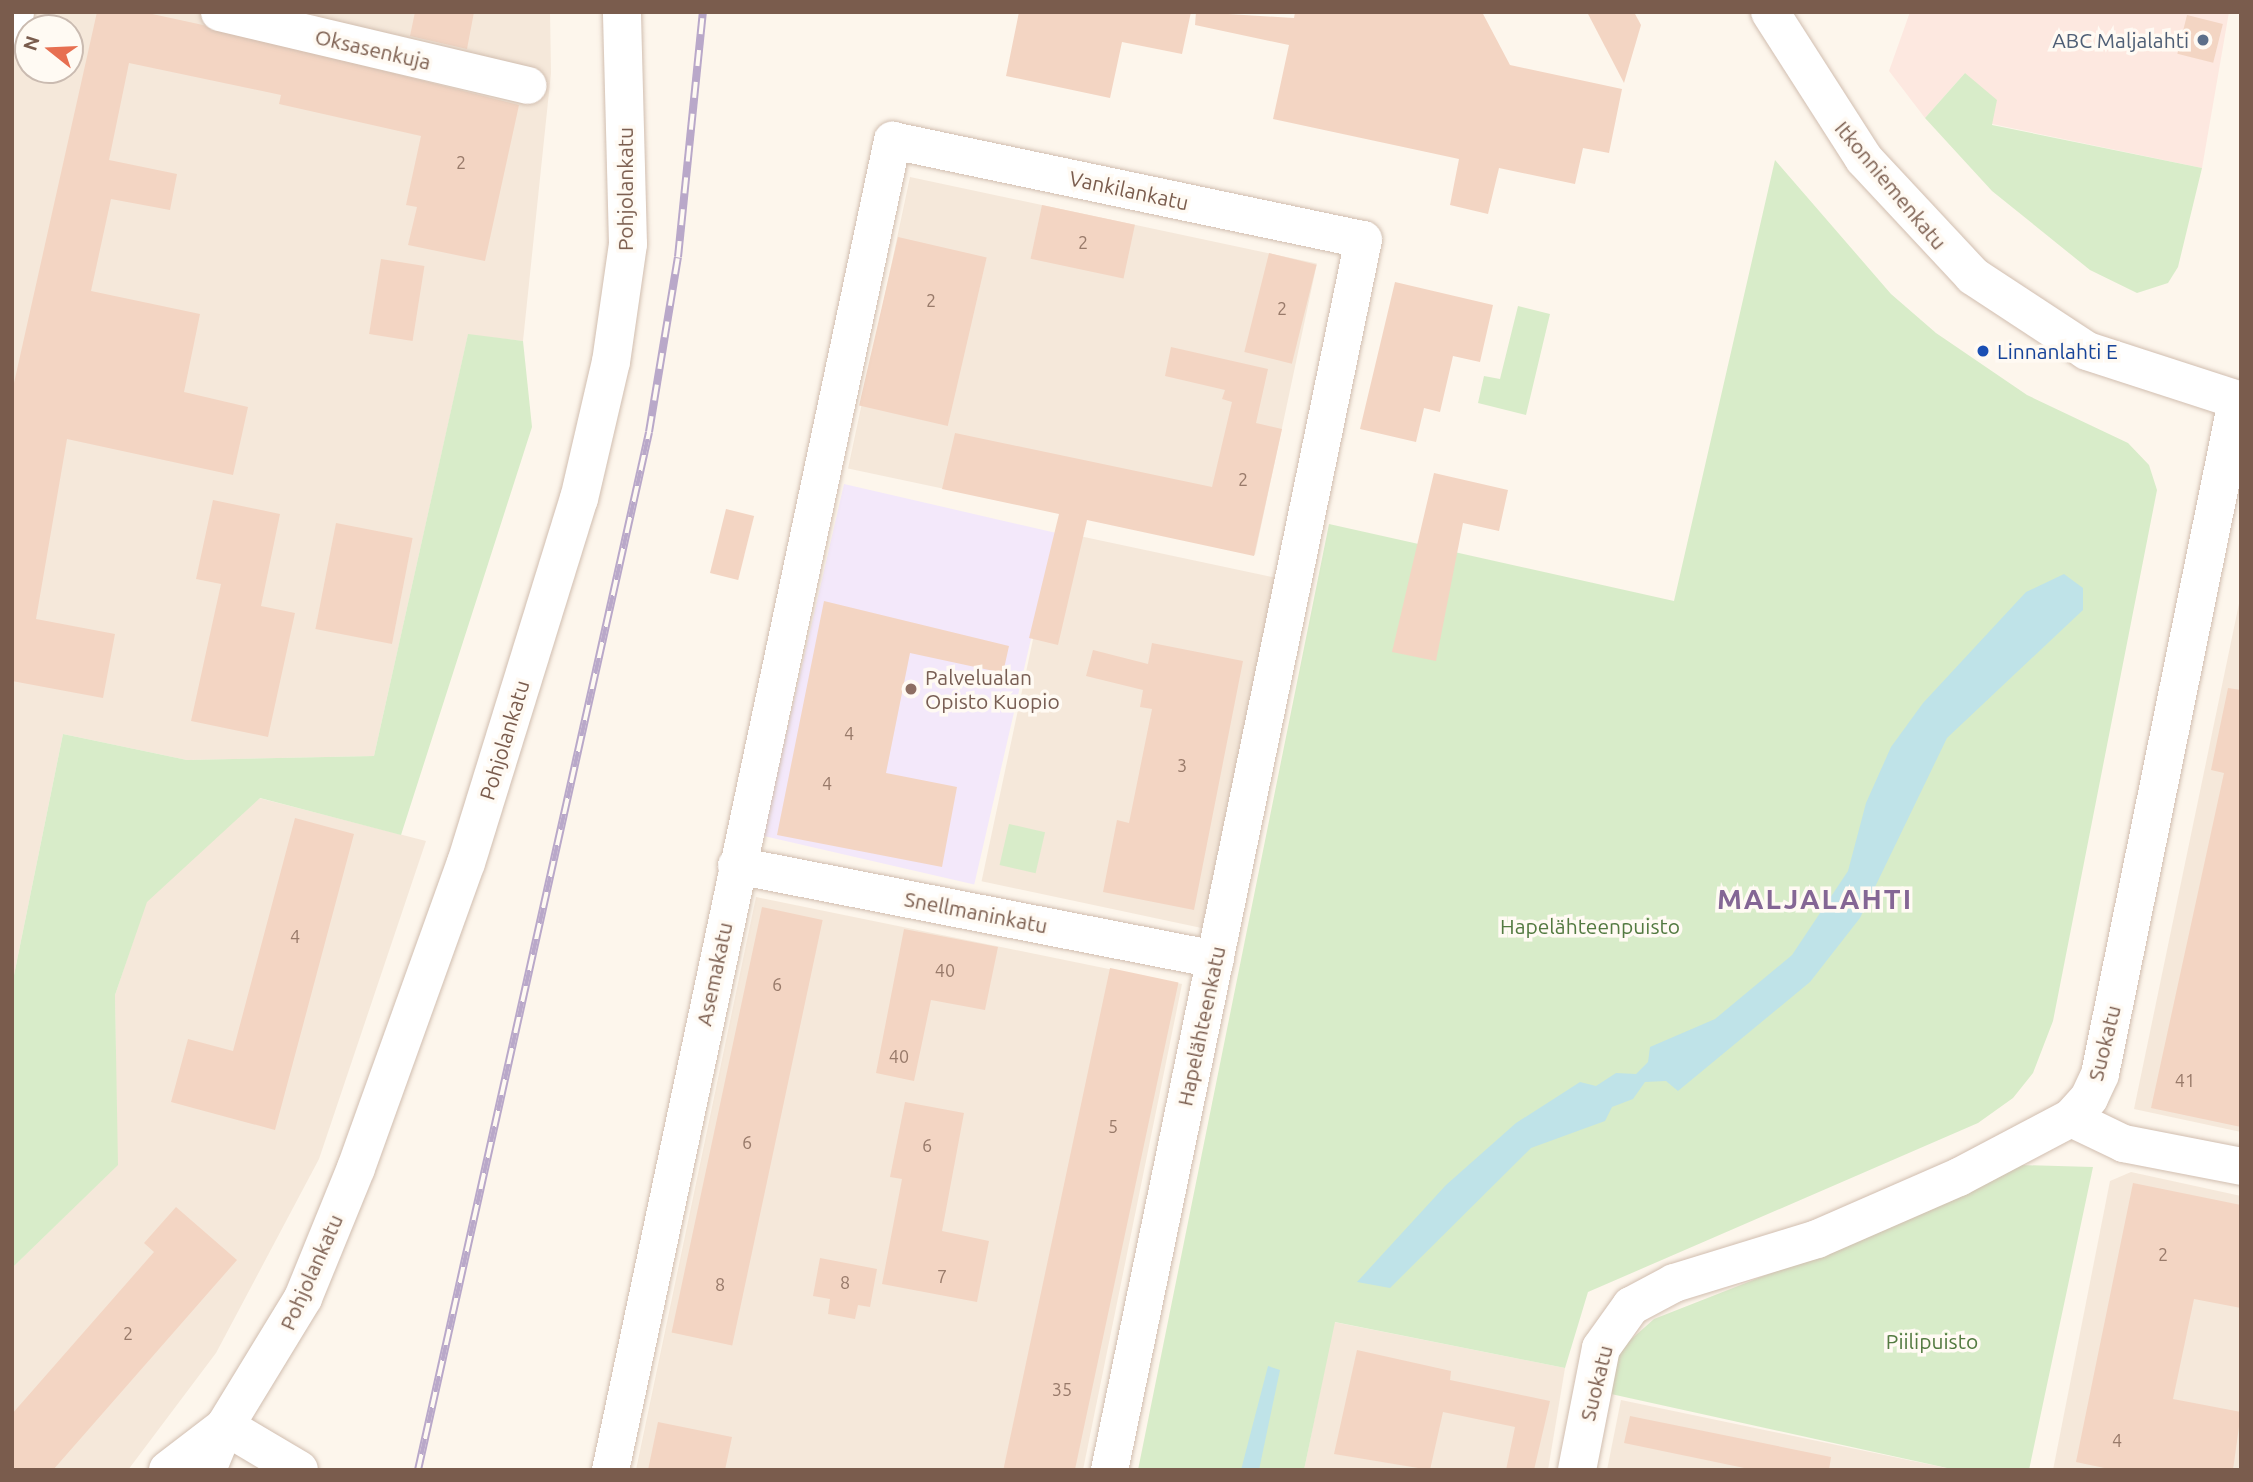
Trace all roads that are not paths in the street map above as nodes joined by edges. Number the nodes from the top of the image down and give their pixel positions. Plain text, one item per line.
1 (15, 12) edge
2 (219, 12) edge
3 (622, 12) edge
4 (1770, 12) edge
5 (12, 33) edge
6 (527, 85) dead end
7 (2239, 401) edge
8 (819, 479) joint
9 (1294, 582) joint
10 (736, 865) junction
11 (1215, 959) junction
12 (2071, 1118) junction
13 (2241, 1166) edge
14 (225, 1426) junction
15 (168, 1470) edge
16 (207, 1470) edge
17 (299, 1470) edge
18 (610, 1470) edge
19 (1109, 1470) edge
20 (1577, 1470) edge

1 - 5 street
2 - 6 street, Oksasenkuja
3 - 14 main road, Pohjolankatu
4 - 7 main road, Itkonniemenkatu
7 - 12 main road, Suokatu
8 - 9 street, Vankilankatu
8 - 10 street, Asemakatu
9 - 11 street, Hapelähteenkatu
10 - 11 street, Snellmaninkatu
10 - 18 street, Asemakatu
11 - 19 street, Hapelähteenkatu
12 - 13 street
12 - 20 main road, Suokatu
14 - 15 main road
14 - 16 main road
14 - 17 main road

